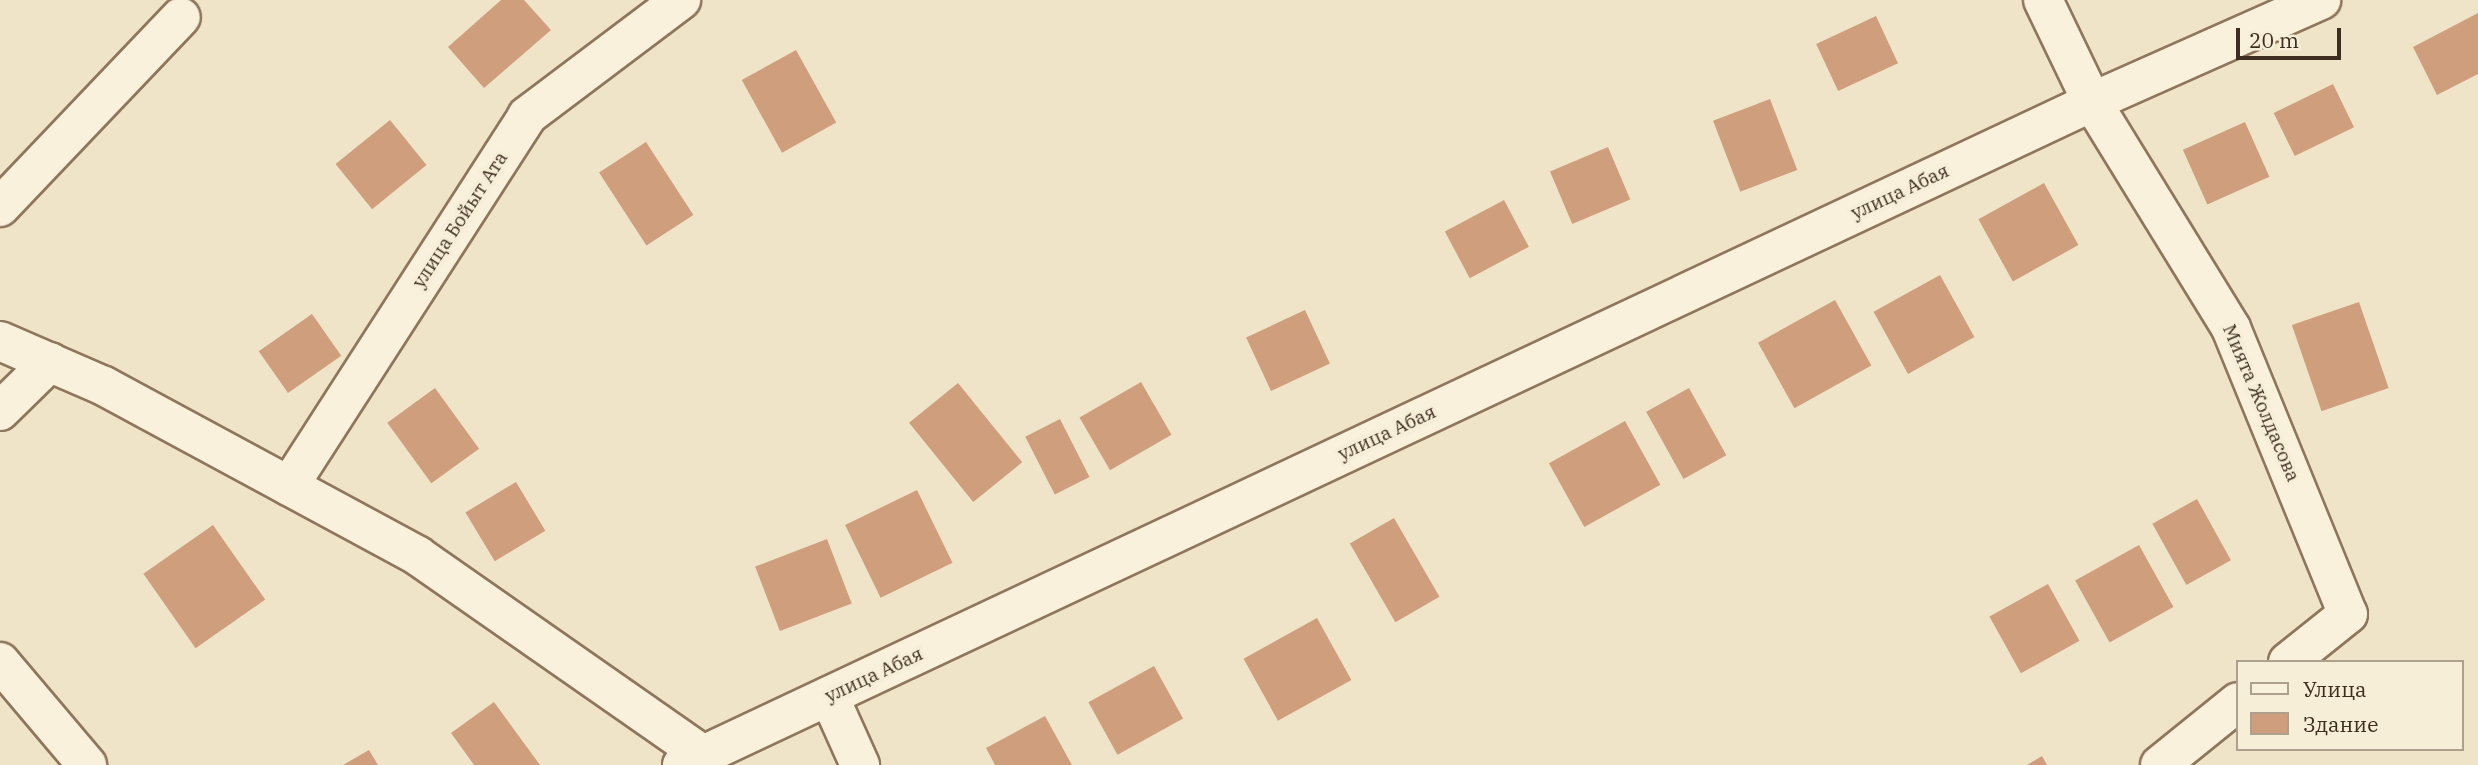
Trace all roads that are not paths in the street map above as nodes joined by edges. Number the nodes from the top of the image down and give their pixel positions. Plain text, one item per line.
1 (681, 0) edge
2 (2043, 0) edge
3 (2321, 0) edge
4 (181, 18) dead end
5 (2092, 102) junction
6 (0, 207) edge
7 (0, 341) edge
8 (50, 362) junction
9 (0, 411) edge
10 (289, 486) junction
11 (2290, 660) edge
12 (0, 662) edge
13 (829, 696) junction
14 (2236, 704) edge
15 (693, 760) edge
16 (87, 765) edge
17 (860, 765) edge
18 (2160, 765) edge

1 - 10 street, улица Бойыт Ата
2 - 5 street
3 - 5 street, улица Абая
4 - 6 street
5 - 11 street, Мията Жолдасова
5 - 13 street, улица Абая
7 - 8 street
8 - 9 street
8 - 10 street
10 - 15 street
12 - 16 street
13 - 15 street, улица Абая
13 - 17 street
14 - 18 street

